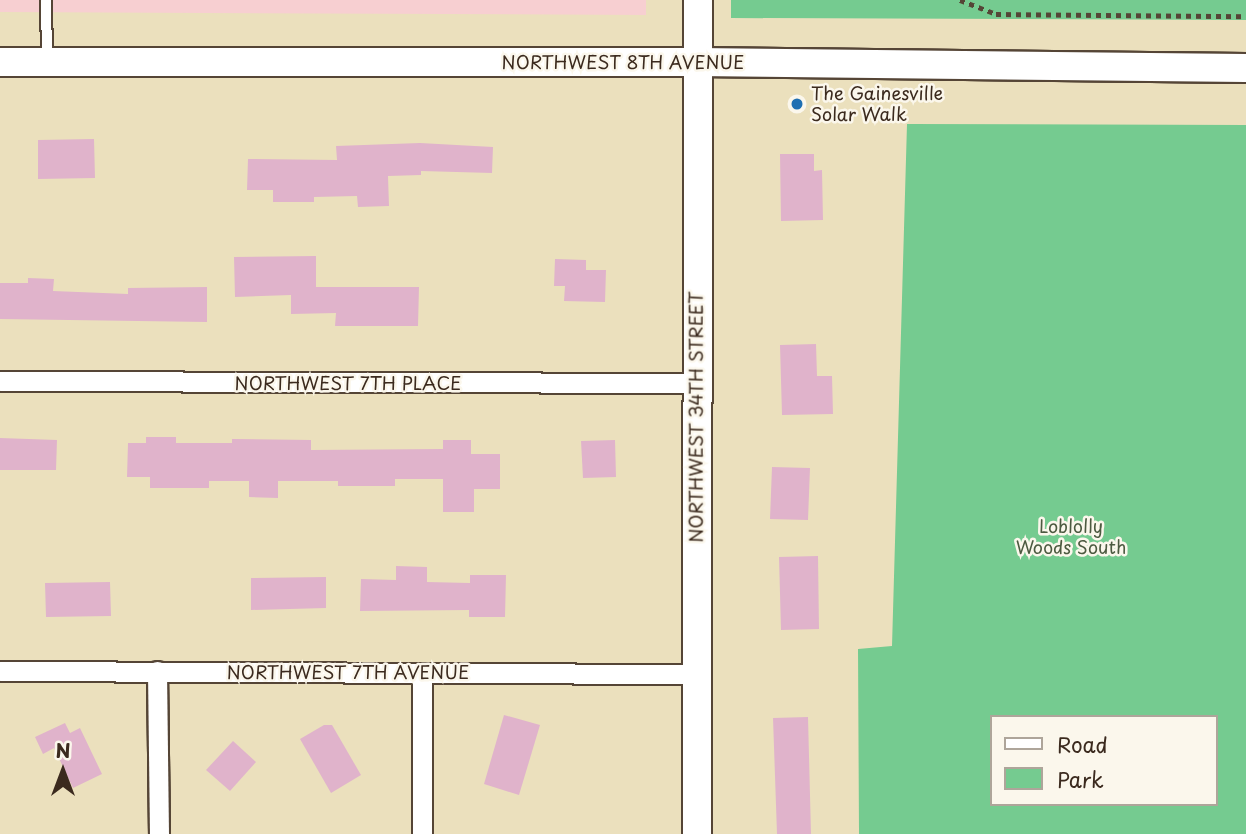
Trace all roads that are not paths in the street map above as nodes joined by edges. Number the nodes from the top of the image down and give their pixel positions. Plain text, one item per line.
1 (46, 0) edge
2 (698, 0) edge
3 (0, 62) edge
4 (47, 62) junction
5 (697, 62) junction
6 (1246, 68) edge
7 (0, 381) edge
8 (696, 383) junction
9 (0, 671) edge
10 (157, 671) junction
11 (422, 673) junction
12 (695, 674) junction
13 (159, 834) edge
14 (422, 834) edge
15 (696, 834) edge

1 - 4 lane
2 - 5 street, NORTHWEST 34TH STREET
3 - 4 street, NORTHWEST 8TH AVENUE
4 - 5 street, NORTHWEST 8TH AVENUE
5 - 6 street, NORTHWEST 8TH AVENUE
5 - 8 street, NORTHWEST 34TH STREET
7 - 8 street, NORTHWEST 7TH PLACE
8 - 12 street, NORTHWEST 34TH STREET
9 - 10 street, NORTHWEST 7TH AVENUE
10 - 11 street, NORTHWEST 7TH AVENUE
10 - 13 street
11 - 12 street, NORTHWEST 7TH AVENUE
11 - 14 street
12 - 15 street, NORTHWEST 34TH STREET

